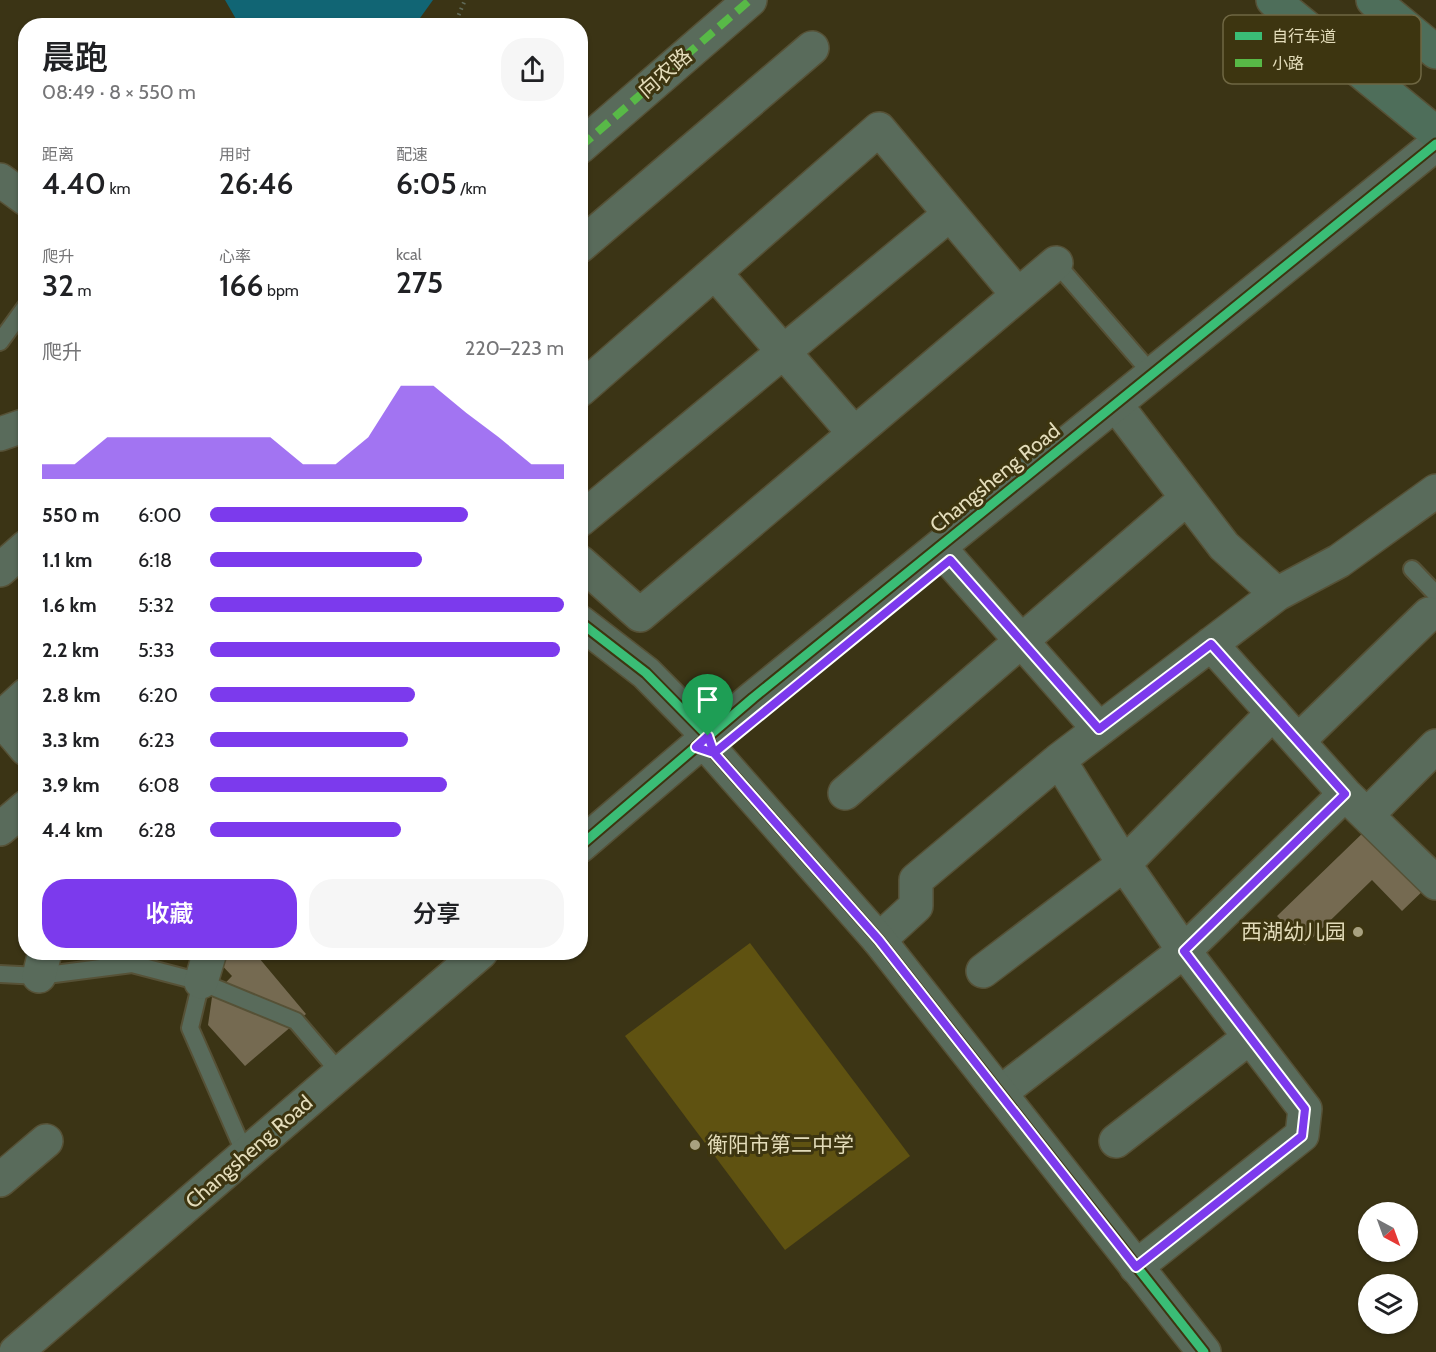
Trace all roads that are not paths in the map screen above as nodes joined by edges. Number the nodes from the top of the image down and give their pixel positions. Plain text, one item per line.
1 (750, 0) edge
2 (1273, 0) edge
3 (1373, 0) edge
4 (1291, 15) edge
5 (1391, 15) edge
6 (1421, 40) edge
7 (812, 48) dead end
8 (1436, 52) edge
9 (1376, 84) edge
10 (1436, 133) edge
11 (588, 140) edge
12 (1436, 144) edge
13 (1436, 167) edge
14 (0, 180) edge
15 (18, 193) edge
16 (0, 204) edge
17 (950, 214) junction
18 (18, 217) edge
19 (588, 239) edge
20 (1056, 263) joint
21 (715, 273) junction
22 (1018, 295) junction
23 (18, 317) edge
24 (0, 342) edge
25 (784, 352) junction
26 (1152, 374) junction
27 (588, 383) edge
28 (1126, 418) junction
29 (18, 427) edge
30 (854, 433) junction
31 (0, 434) edge
32 (1436, 491) edge
33 (1187, 498) junction
34 (588, 513) edge
35 (18, 554) edge
36 (950, 560) junction
37 (588, 569) edge
38 (1412, 569) dead end
39 (0, 570) edge
40 (1278, 594) junction
41 (1432, 604) edge
42 (588, 628) edge
43 (1021, 641) junction
44 (1211, 644) junction
45 (588, 650) edge
46 (18, 702) edge
47 (1273, 713) junction
48 (0, 718) edge
49 (1099, 729) junction
50 (18, 739) edge
51 (1298, 741) junction
52 (706, 745) junction
53 (1436, 746) edge
54 (1059, 760) junction
55 (845, 793) dead end
56 (1356, 805) junction
57 (18, 814) edge
58 (0, 829) edge
59 (588, 840) edge
60 (588, 859) edge
61 (1124, 864) junction
62 (1436, 883) edge
63 (879, 940) junction
64 (1184, 951) junction
65 (448, 960) edge
66 (473, 960) edge
67 (42, 964) edge
68 (205, 968) edge
69 (984, 971) dead end
70 (0, 974) edge
71 (1250, 1037) junction
72 (330, 1062) junction
73 (1000, 1093) junction
74 (239, 1140) junction
75 (46, 1141) dead end
76 (1116, 1141) dead end
77 (0, 1180) edge
78 (1136, 1267) junction
79 (0, 1346) edge
80 (16, 1352) edge
81 (1203, 1352) edge

1 - 11 street, 向农路
2 - 4 main road
3 - 5 main road
6 - 8 main road
7 - 19 street
9 - 10 main road
12 - 26 street, Changsheng Road
13 - 28 street, Changsheng Road
14 - 15 street
16 - 18 street
17 - 21 street
17 - 22 street
17 - 25 street
20 - 22 street
20 - 26 lane
21 - 25 street
21 - 27 street
22 - 30 street
23 - 24 lane
25 - 30 street
25 - 34 street
26 - 52 street, Changsheng Road
28 - 33 street
28 - 36 street, Changsheng Road
29 - 31 street
30 - 37 street
32 - 40 street
33 - 40 street
33 - 43 street
35 - 39 street
36 - 43 street
36 - 52 street, Changsheng Road
38 - 41 lane
40 - 44 street
41 - 51 street
42 - 52 street
43 - 49 street
43 - 55 street
44 - 47 street
44 - 49 street
45 - 52 street
46 - 48 street
47 - 51 street
47 - 61 street
48 - 50 street
49 - 54 street
51 - 56 street
52 - 59 street, Changsheng Road
52 - 60 street, Changsheng Road
52 - 63 street
53 - 56 street
54 - 61 street
54 - 63 street
56 - 62 street
56 - 64 street
57 - 58 street
61 - 64 street
61 - 69 street
63 - 73 street
64 - 71 street
64 - 73 street
65 - 72 street, Changsheng Road
66 - 80 street, Changsheng Road
67 - 68 lane
67 - 70 lane
68 - 72 lane
68 - 74 lane
71 - 76 street
71 - 78 street
72 - 74 street, Changsheng Road
73 - 78 street
74 - 79 street, Changsheng Road
75 - 77 street
78 - 81 street

